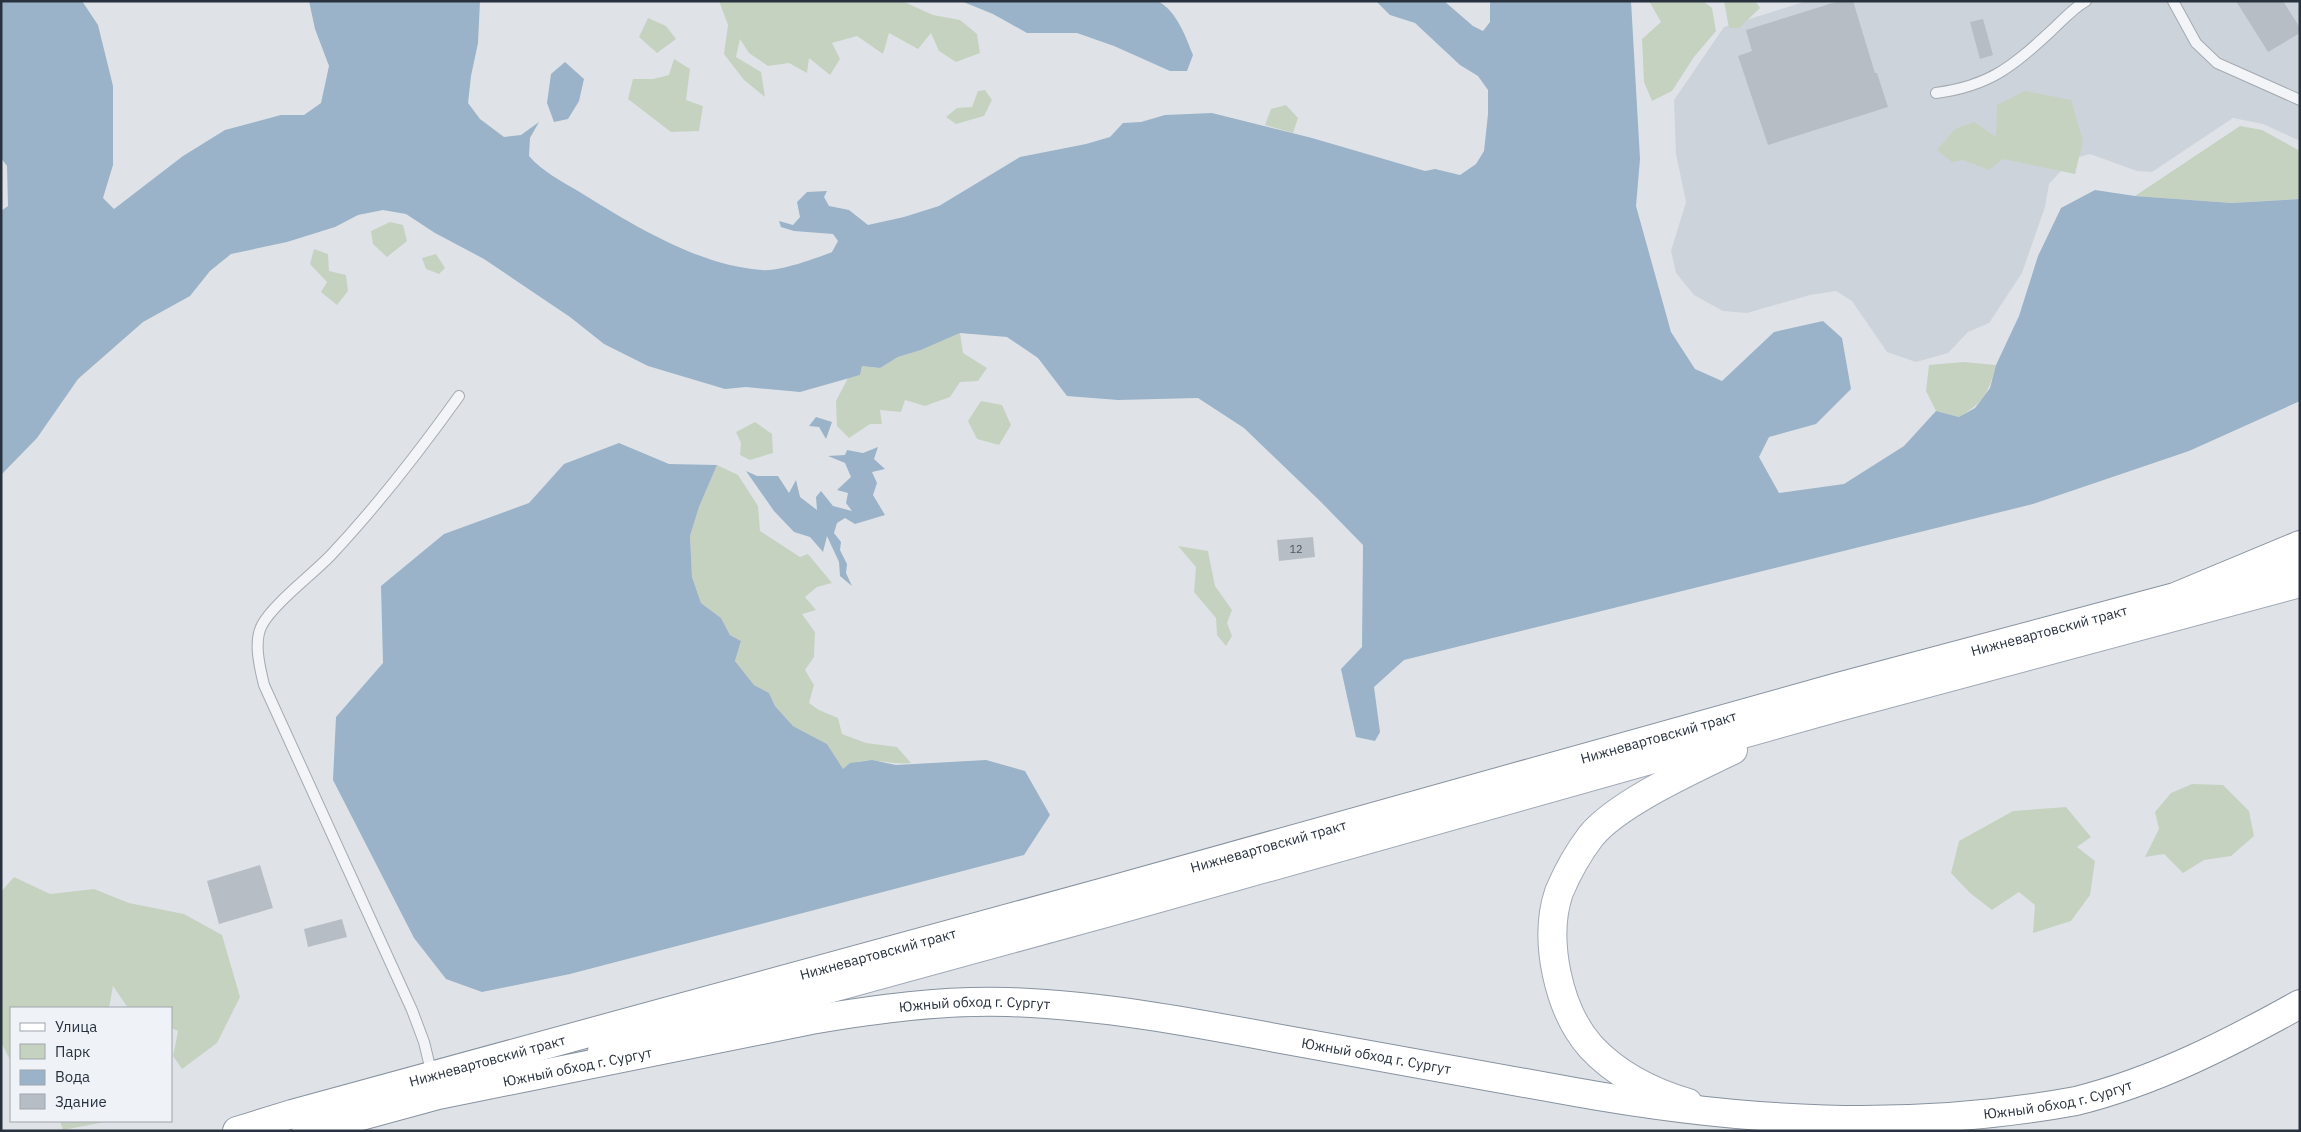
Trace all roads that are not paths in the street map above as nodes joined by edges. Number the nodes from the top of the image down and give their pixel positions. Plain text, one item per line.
1 (2086, 1) edge
2 (2173, 1) edge
3 (1936, 93) dead end
4 (2300, 100) edge
5 (459, 396) dead end
6 (2300, 545) edge
7 (2300, 562) edge
8 (2300, 583) edge
9 (2175, 597) junction
10 (1842, 706) junction
11 (2300, 1004) edge
12 (435, 1085) junction
13 (1737, 1117) junction
14 (237, 1131) edge
15 (306, 1131) edge

1 - 3 lane
2 - 4 lane
5 - 12 lane
6 - 9 main road
7 - 9 main road, Нижневартовский тракт
8 - 10 main road, Нижневартовский тракт
9 - 12 main road, Нижневартовский тракт
10 - 12 main road, Нижневартовский тракт
10 - 13 main road
11 - 13 main road, Южный обход г. Сургут
12 - 13 main road, Южный обход г. Сургут
12 - 14 main road, Нижневартовский тракт
12 - 15 main road, Нижневартовский тракт

